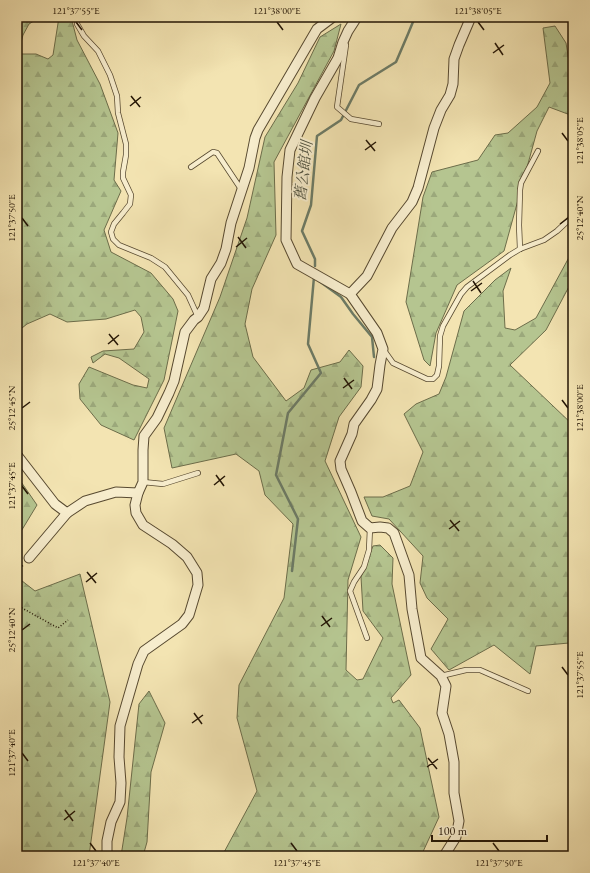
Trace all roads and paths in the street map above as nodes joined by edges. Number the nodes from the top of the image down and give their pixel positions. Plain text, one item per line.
1 (77, 17) edge
2 (333, 17) edge
3 (357, 17) edge
4 (471, 17) edge
5 (348, 31) junction
6 (378, 124) dead end
7 (538, 151) dead end
8 (191, 167) dead end
9 (241, 189) junction
10 (573, 216) edge
11 (520, 249) junction
12 (350, 294) junction
13 (198, 317) junction
14 (383, 349) junction
15 (17, 455) edge
16 (198, 473) dead end
17 (143, 482) junction
18 (138, 493) junction
19 (67, 513) junction
20 (370, 528) junction
21 (29, 558) joint
22 (17, 577) edge
23 (17, 600) edge
24 (68, 620) dead end
25 (366, 638) dead end
26 (441, 676) junction
27 (528, 691) dead end
28 (107, 856) edge
29 (444, 856) edge

1 - 13 lane
2 - 9 street
3 - 5 street
4 - 12 street
5 - 6 lane
5 - 12 street
7 - 11 lane
8 - 9 lane
9 - 13 street
10 - 11 lane
11 - 14 lane
12 - 14 street
13 - 17 street
14 - 20 street
15 - 19 street
16 - 17 lane
17 - 18 street
18 - 19 street
18 - 28 street
19 - 21 street
20 - 25 lane
20 - 26 street
21 - 22 path
23 - 24 path
26 - 27 lane
26 - 29 street

